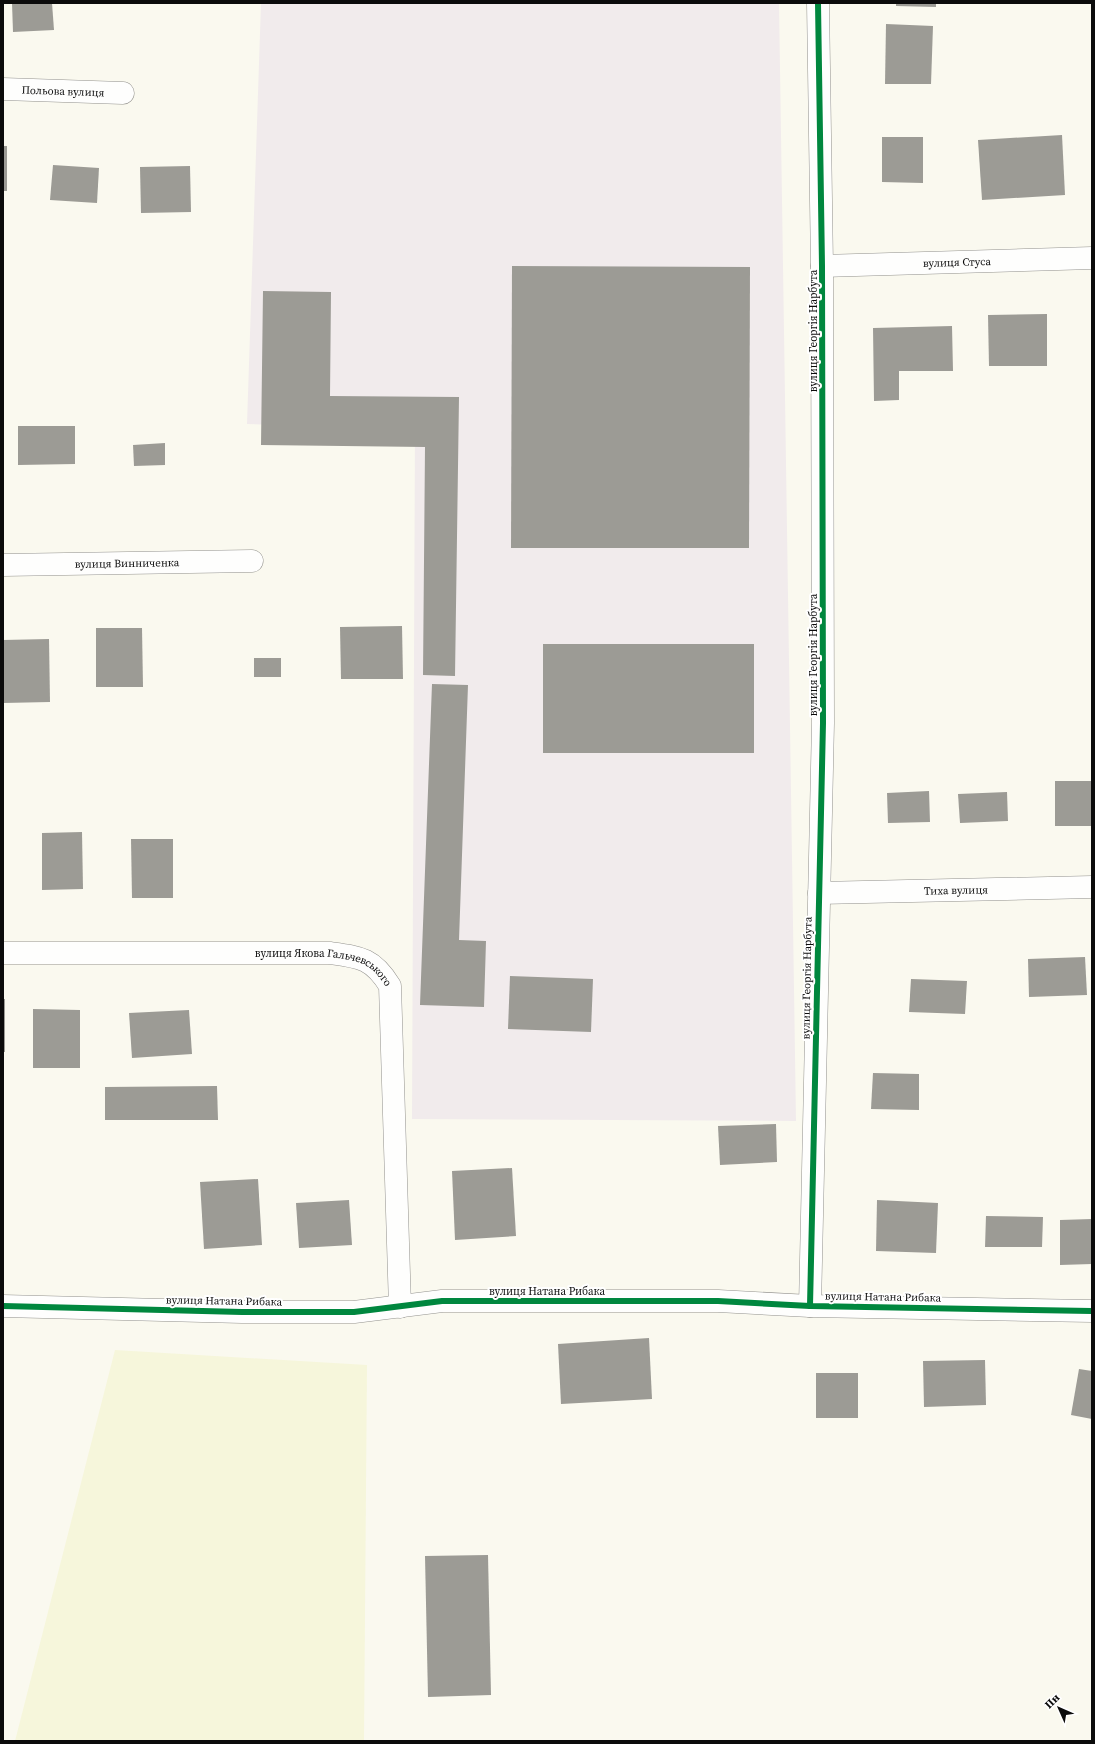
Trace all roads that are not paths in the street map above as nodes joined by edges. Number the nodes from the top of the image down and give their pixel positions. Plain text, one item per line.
1 (818, 3) edge
2 (3, 89) edge
3 (123, 93) dead end
4 (1092, 258) edge
5 (822, 266) junction
6 (252, 561) dead end
7 (3, 565) edge
8 (1092, 887) edge
9 (819, 893) junction
10 (3, 953) edge
11 (3, 1306) edge
12 (810, 1306) junction
13 (400, 1307) junction
14 (1092, 1311) edge

1 - 5 street, вулиця Георгія Нарбута
2 - 3 street, Польова вулиця
4 - 5 street, вулиця Стуса
5 - 9 street, вулиця Георгія Нарбута
6 - 7 street, вулиця Винниченка
8 - 9 street, Тиха вулиця
9 - 12 street, вулиця Георгія Нарбута
10 - 13 street, вулиця Якова Гальчевського
11 - 13 street, вулиця Натана Рибака
12 - 13 street, вулиця Натана Рибака
12 - 14 street, вулиця Натана Рибака

